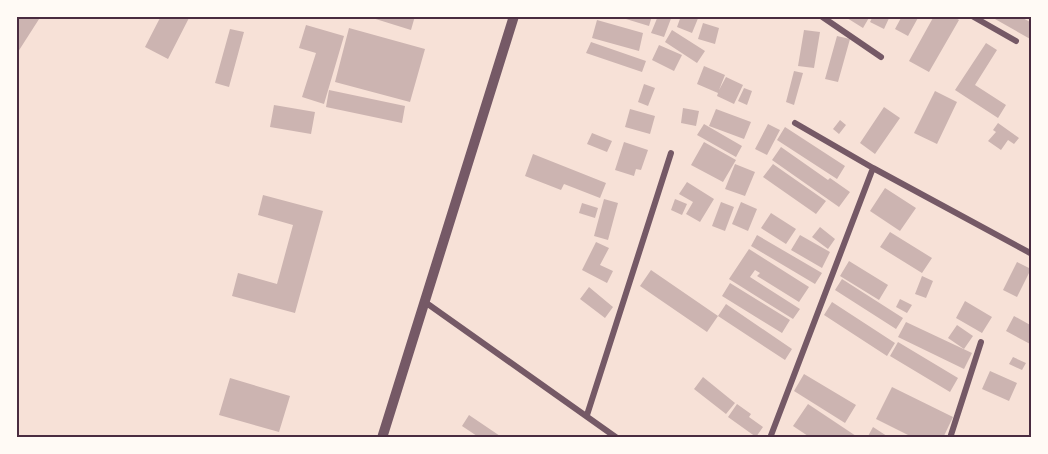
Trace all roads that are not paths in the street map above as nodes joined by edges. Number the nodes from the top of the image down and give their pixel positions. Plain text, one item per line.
1 (514, 16) edge
2 (821, 16) edge
3 (972, 16) edge
4 (1016, 41) dead end
5 (881, 57) dead end
6 (795, 123) dead end
7 (671, 153) dead end
8 (873, 168) junction
9 (1032, 254) edge
10 (425, 302) junction
11 (981, 342) dead end
12 (587, 415) junction
13 (382, 438) edge
14 (617, 438) edge
15 (770, 438) edge
16 (950, 438) edge

1 - 10 street
2 - 5 street
3 - 4 street
6 - 8 street
7 - 12 street
8 - 9 street
8 - 15 street
10 - 12 street
10 - 13 street
11 - 16 street
12 - 14 street

